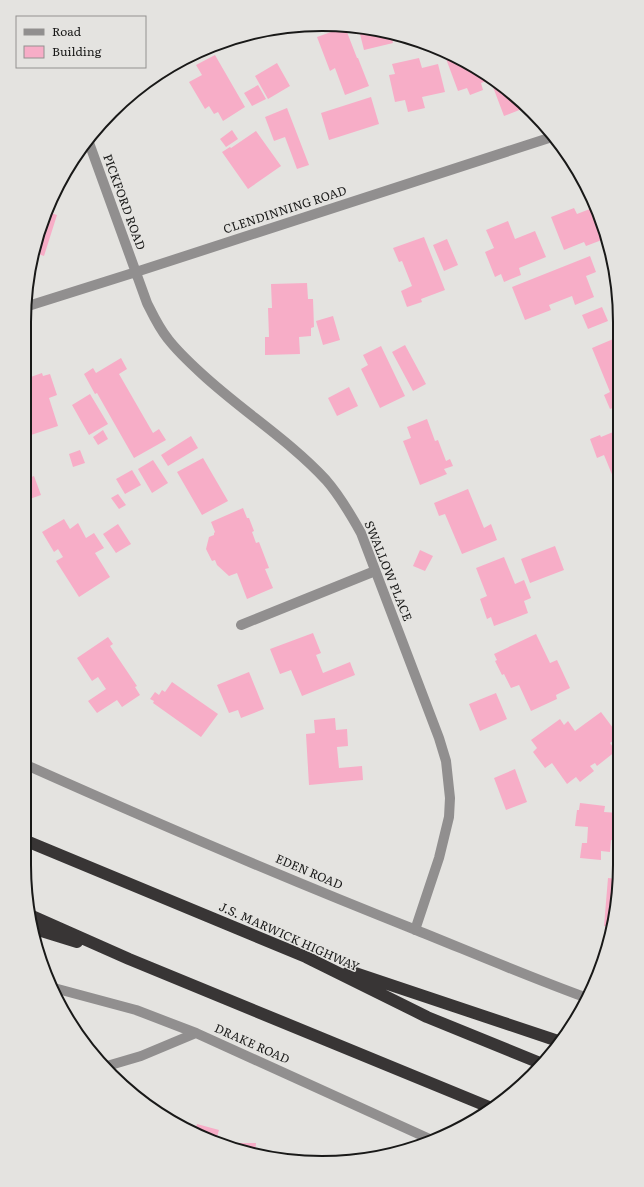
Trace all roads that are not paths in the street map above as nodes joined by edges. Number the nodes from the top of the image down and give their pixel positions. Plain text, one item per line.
1 (547, 138) edge
2 (90, 146) edge
3 (136, 272) junction
4 (32, 305) edge
5 (375, 571) junction
6 (241, 624) dead end
7 (31, 767) edge
8 (31, 843) edge
9 (36, 918) edge
10 (39, 930) edge
11 (415, 930) junction
12 (306, 957) junction
13 (130, 959) junction
14 (59, 989) edge
15 (582, 996) edge
16 (196, 1033) junction
17 (555, 1040) edge
18 (537, 1062) edge
19 (110, 1065) edge
20 (486, 1106) edge
21 (425, 1137) edge

1 - 3 street, CLENDINNING ROAD
2 - 3 street, PICKFORD ROAD
3 - 4 street, CLENDINNING ROAD
3 - 5 street, SWALLOW PLACE
5 - 6 street
5 - 11 street, SWALLOW PLACE
7 - 11 street, EDEN ROAD
8 - 12 highway, J.S. MARWICK HIGHWAY
9 - 13 highway
10 - 13 highway
11 - 15 street, EDEN ROAD
12 - 17 highway
12 - 18 highway, J.S. MARWICK HIGHWAY
13 - 20 highway
14 - 16 street, DRAKE ROAD
16 - 19 street
16 - 21 street, DRAKE ROAD

